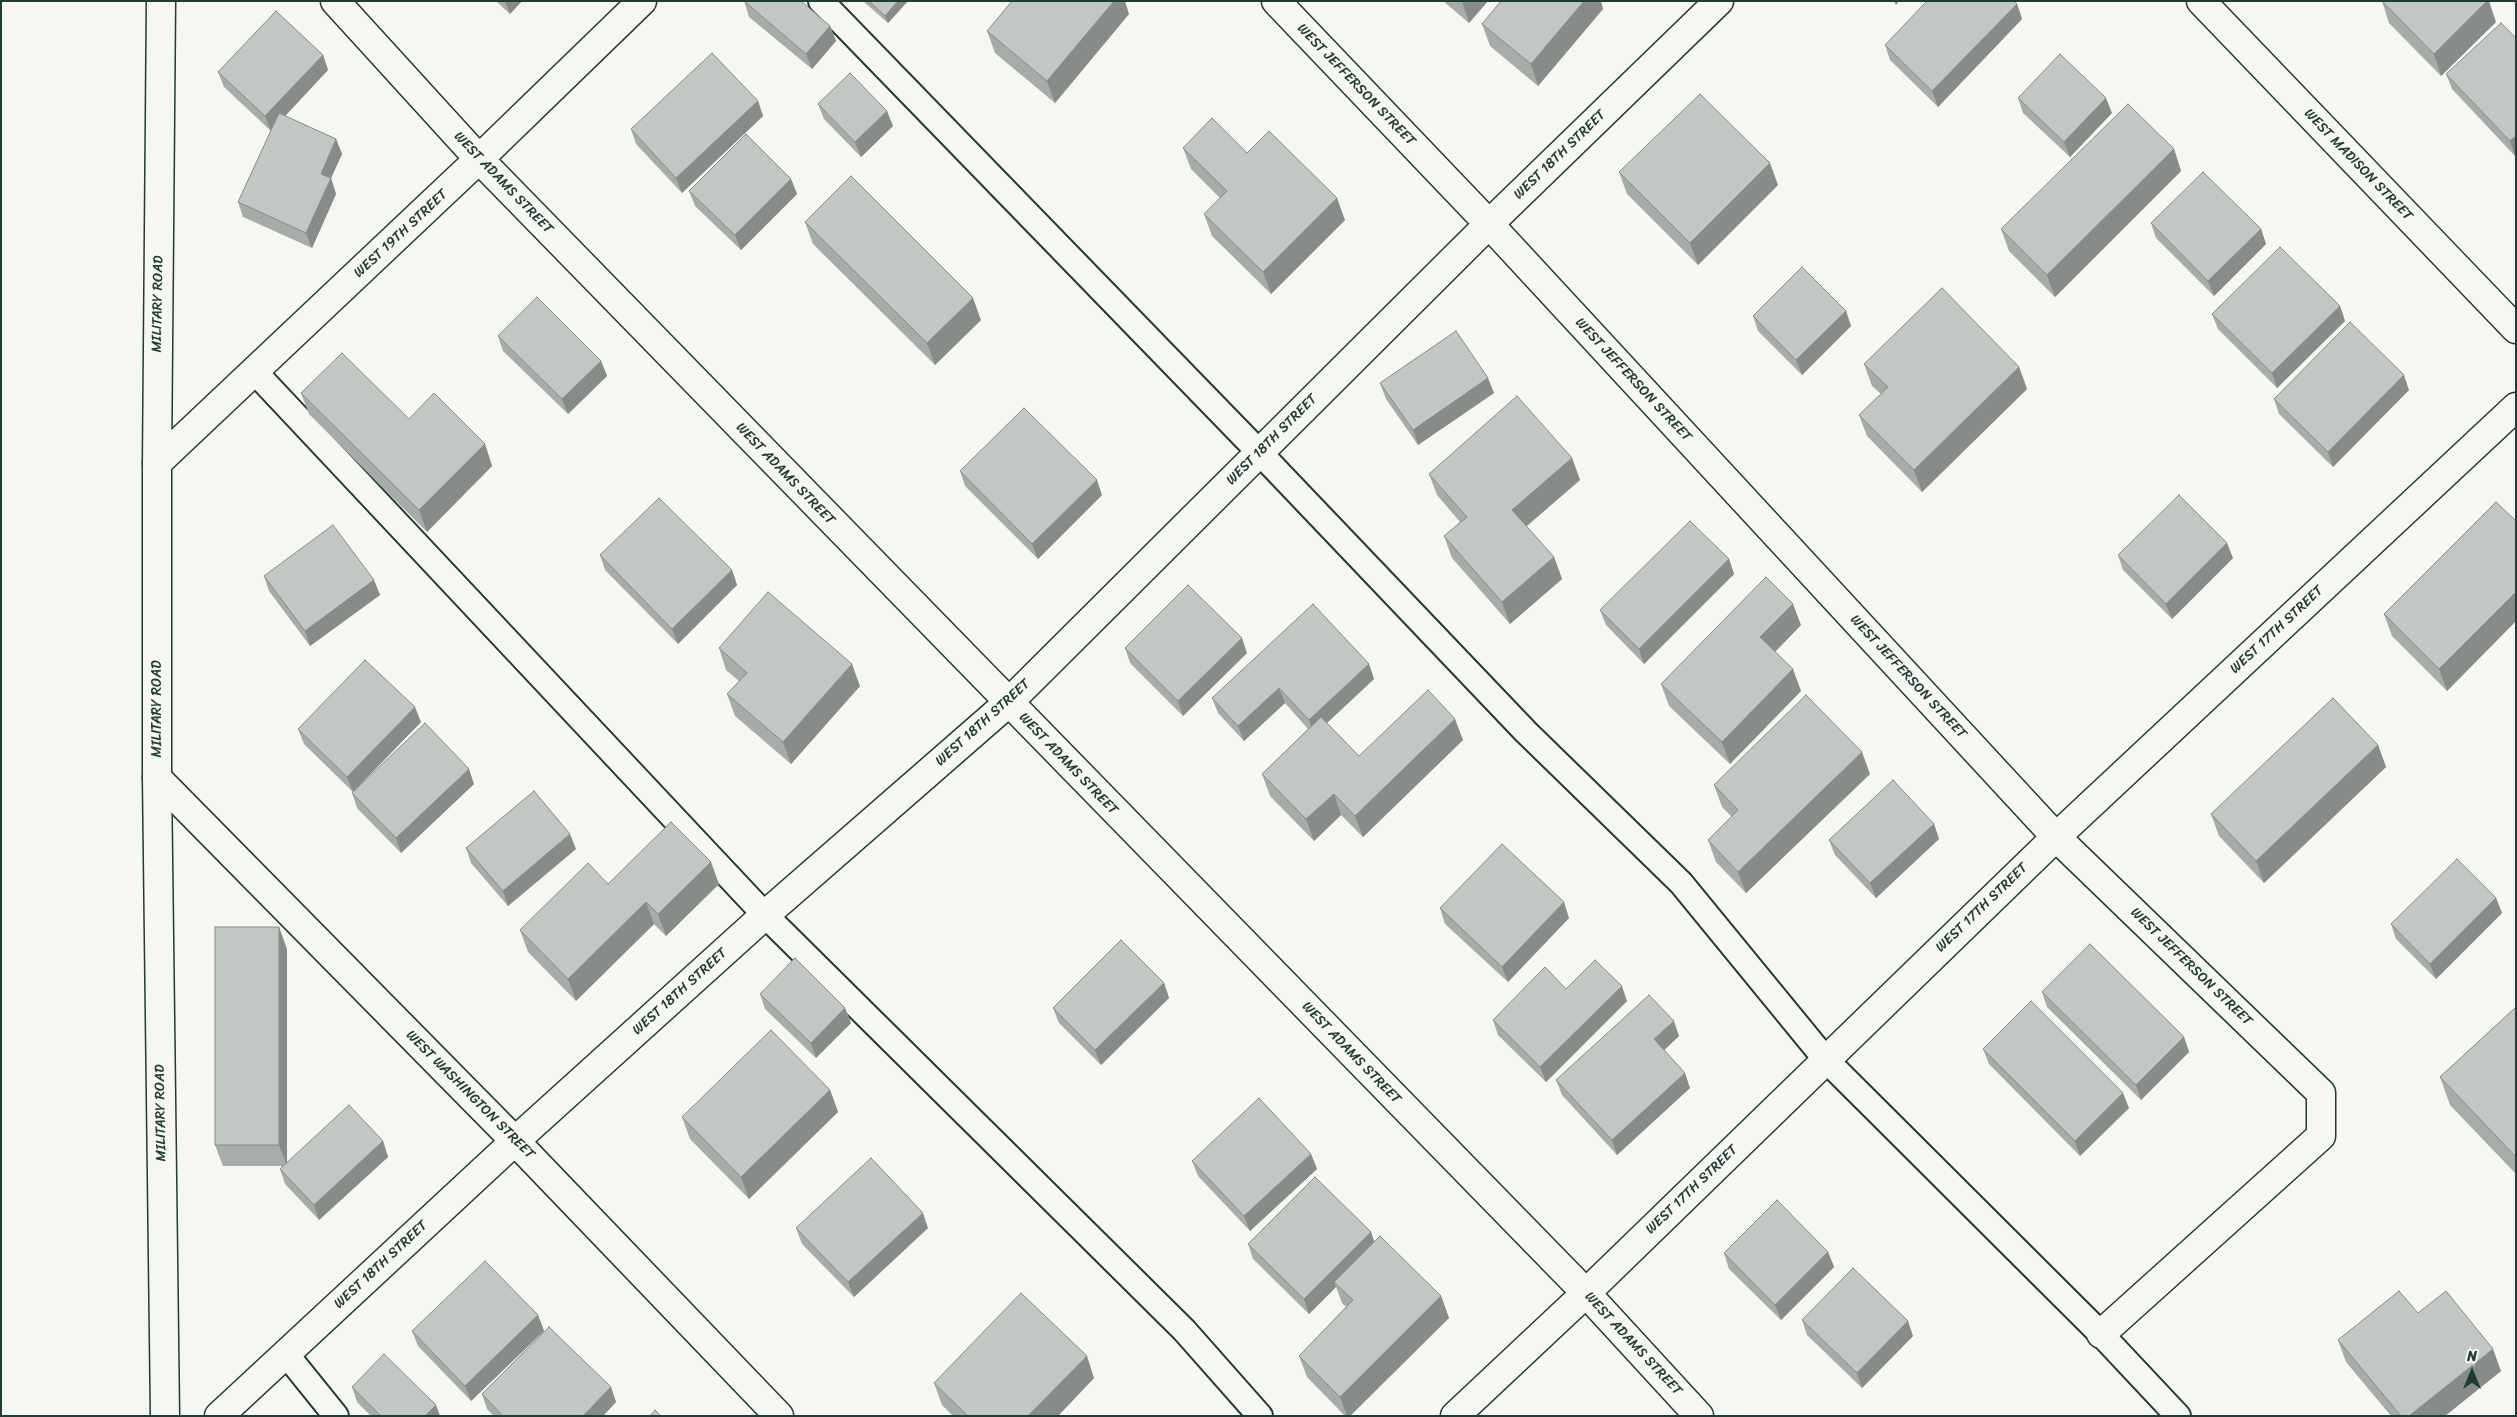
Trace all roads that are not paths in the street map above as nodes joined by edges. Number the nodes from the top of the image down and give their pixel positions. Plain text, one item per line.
1 (161, 1) edge
2 (335, 1) edge
3 (642, 1) edge
4 (821, 1) edge
5 (1276, 1) edge
6 (1719, 1) edge
7 (2201, 1) edge
8 (480, 160) junction
9 (1489, 224) junction
10 (2516, 329) edge
11 (254, 371) junction
12 (2516, 406) edge
13 (1259, 452) junction
14 (157, 463) junction
15 (1008, 703) junction
16 (157, 778) junction
17 (2056, 837) junction
18 (765, 915) junction
19 (1826, 1060) junction
20 (515, 1141) junction
21 (1586, 1293) junction
22 (2102, 1334) junction
23 (286, 1354) junction
24 (165, 1416) edge
25 (220, 1416) edge
26 (336, 1416) edge
27 (779, 1416) edge
28 (1260, 1416) edge
29 (1455, 1416) edge
30 (1699, 1416) edge
31 (2178, 1416) edge

1 - 14 street, MILITARY ROAD
2 - 8 street, WEST ADAMS STREET
3 - 8 street, WEST 19TH STREET
4 - 13 lane
5 - 9 street, WEST JEFFERSON STREET
6 - 9 street, WEST 18TH STREET
7 - 10 street, WEST MADISON STREET
8 - 11 street, WEST 19TH STREET
8 - 15 street, WEST ADAMS STREET
9 - 13 street, WEST 18TH STREET
9 - 17 street, WEST JEFFERSON STREET
11 - 14 street, WEST 19TH STREET
11 - 18 lane
12 - 17 street, WEST 17TH STREET
13 - 15 street, WEST 18TH STREET
13 - 19 lane
14 - 16 street, MILITARY ROAD
15 - 18 street, WEST 18TH STREET
15 - 21 street, WEST ADAMS STREET
16 - 20 street, WEST WASHINGTON STREET
16 - 24 street, MILITARY ROAD
17 - 19 street, WEST 17TH STREET
17 - 22 street, WEST JEFFERSON STREET
18 - 20 street, WEST 18TH STREET
18 - 28 lane
19 - 21 street, WEST 17TH STREET
19 - 22 lane
20 - 23 street, WEST 18TH STREET
20 - 27 street, WEST WASHINGTON STREET
21 - 29 street, WEST 17TH STREET
21 - 30 street, WEST ADAMS STREET
22 - 31 lane
23 - 25 street, WEST 18TH STREET
23 - 26 lane

